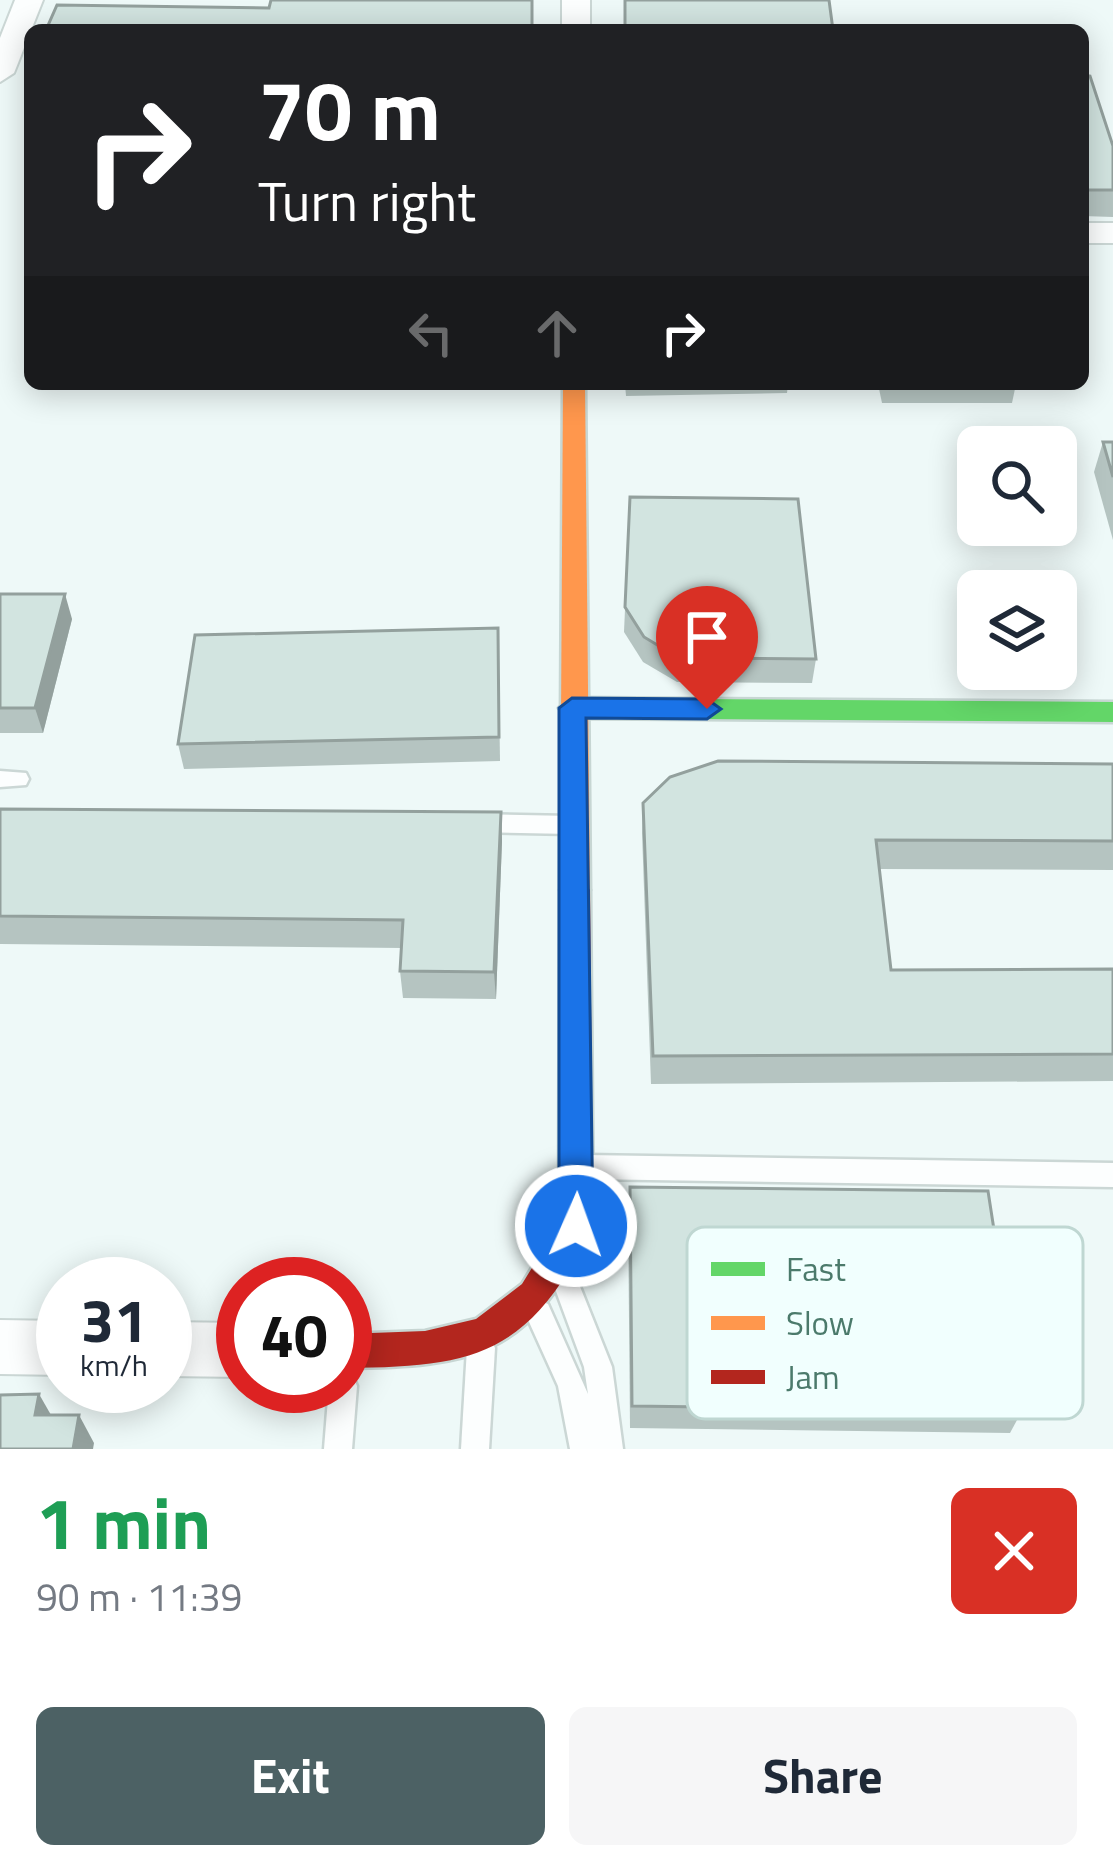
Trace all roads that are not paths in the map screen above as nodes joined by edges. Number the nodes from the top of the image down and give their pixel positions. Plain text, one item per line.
1 (29, 0) edge
2 (0, 73) edge
3 (574, 390) edge
4 (572, 708) junction
5 (1113, 712) edge
6 (455, 823) edge
7 (572, 824) junction
8 (579, 1166) junction
9 (1113, 1174) edge
10 (559, 1269) junction
11 (531, 1302) junction
12 (481, 1340) junction
13 (0, 1347) edge
14 (36, 1348) edge
15 (372, 1351) edge
16 (341, 1413) edge
17 (338, 1449) edge
18 (475, 1449) edge
19 (584, 1449) edge
20 (609, 1449) edge

1 - 2 street
3 - 4 street
4 - 5 street
4 - 7 street
6 - 7 lane
7 - 8 street
8 - 9 lane
8 - 10 street
10 - 11 street
10 - 20 lane
11 - 12 street
11 - 19 lane
12 - 15 street
12 - 18 lane
13 - 14 street
16 - 17 lane

